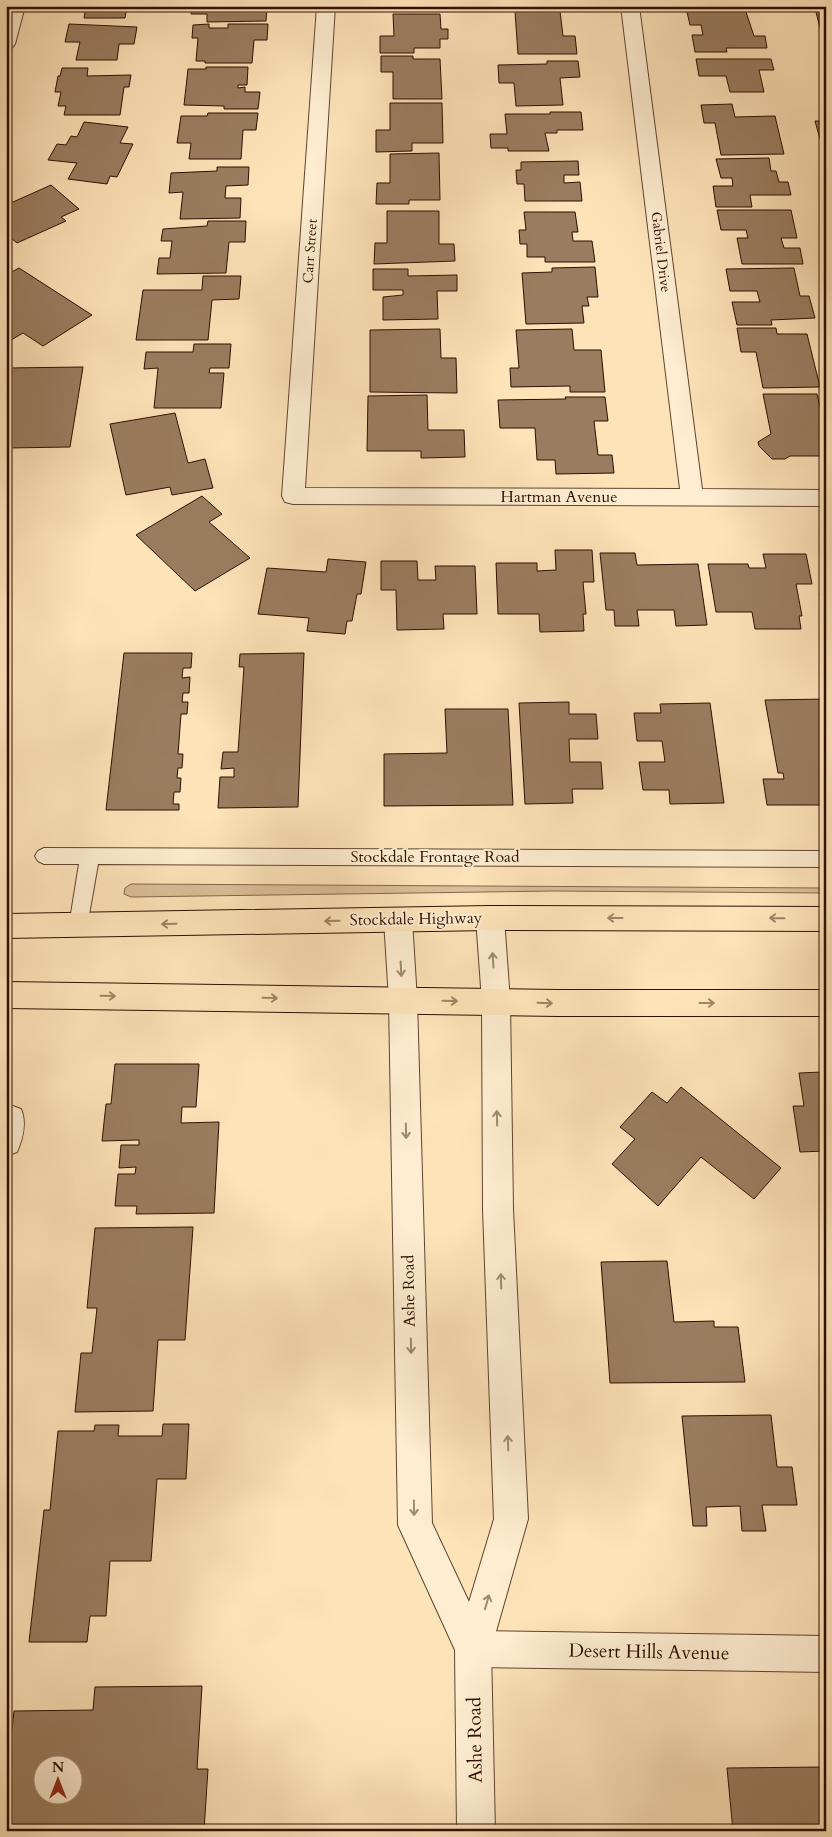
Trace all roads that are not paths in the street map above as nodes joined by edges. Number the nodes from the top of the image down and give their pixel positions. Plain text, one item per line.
1 (16, 6) edge
2 (326, 6) edge
3 (630, 6) edge
4 (6, 44) edge
5 (293, 496) joint
6 (692, 498) junction
7 (826, 498) edge
8 (44, 856) dead end
9 (90, 856) junction
10 (826, 859) edge
11 (490, 918) junction
12 (826, 919) edge
13 (398, 920) junction
14 (6, 926) edge
15 (78, 926) junction
16 (6, 995) edge
17 (403, 1000) junction
18 (496, 1001) junction
19 (826, 1003) edge
20 (473, 1649) junction
21 (826, 1654) edge
22 (476, 1831) edge

1 - 4 street
2 - 5 street, Carr Street
3 - 6 street, Gabriel Drive
5 - 6 street, Hartman Avenue
6 - 7 street, Hartman Avenue
8 - 9 lane, Stockdale Frontage Road
9 - 10 lane, Stockdale Frontage Road
9 - 15 lane
12 -> 11 main road, Stockdale Highway
11 - 13 main road, Stockdale Highway
18 -> 11 street, Ashe Road
13 -> 15 main road, Stockdale Highway
13 -> 17 street, Ashe Road
14 - 15 main road, Stockdale Highway
16 -> 17 main road
17 -> 18 main road
17 -> 20 street, Ashe Road
18 -> 19 main road
20 -> 18 street, Ashe Road
20 - 21 street, Desert Hills Avenue
20 - 22 street, Ashe Road

